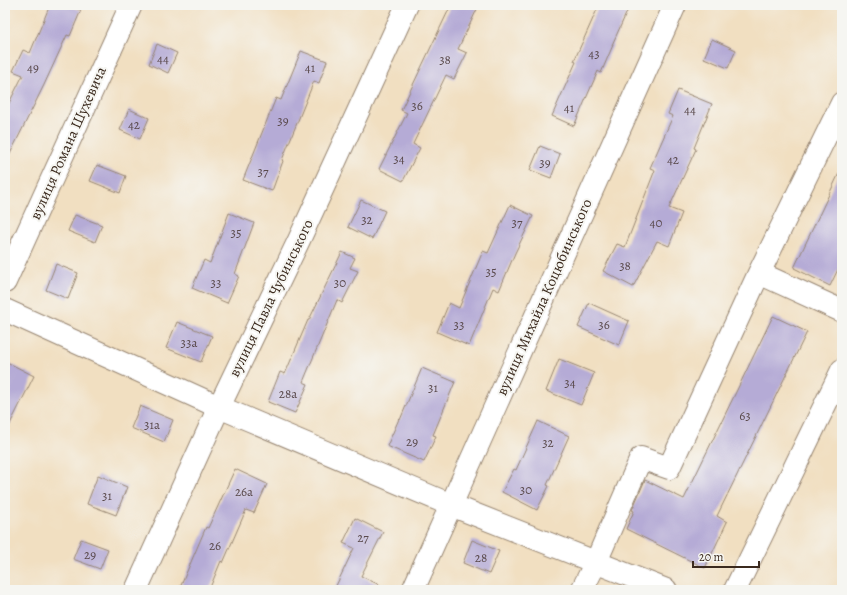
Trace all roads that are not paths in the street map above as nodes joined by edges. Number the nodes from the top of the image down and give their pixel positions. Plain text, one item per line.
1 (131, 5) edge
2 (407, 5) edge
3 (676, 5) edge
4 (842, 103) edge
5 (759, 273) junction
6 (5, 282) edge
7 (5, 310) edge
8 (842, 311) edge
9 (842, 370) edge
10 (219, 407) junction
11 (451, 504) junction
12 (596, 562) junction
13 (136, 590) edge
14 (413, 590) edge
15 (582, 590) edge
16 (666, 590) edge
17 (735, 590) edge

1 - 6 street, вулиця Романа Шухевича
2 - 10 street, вулиця Павла Чубинського
3 - 11 street, вулиця Михайла Коцюбинського
4 - 5 street
5 - 8 street
5 - 12 street
7 - 10 street
9 - 17 street
10 - 11 street
10 - 13 street, вулиця Павла Чубинського
11 - 12 street
11 - 14 street, вулиця Михайла Коцюбинського
12 - 15 street
12 - 16 street

